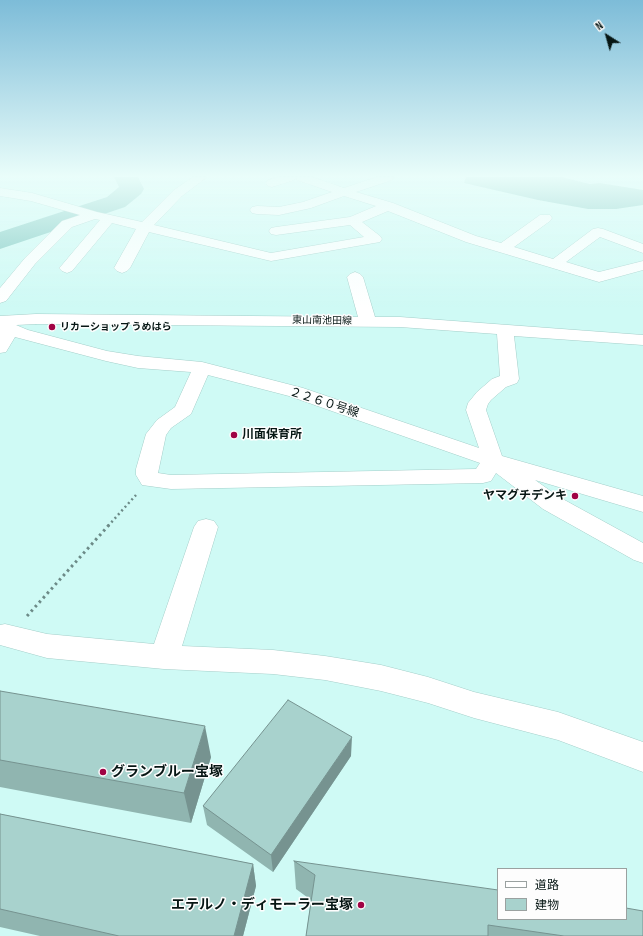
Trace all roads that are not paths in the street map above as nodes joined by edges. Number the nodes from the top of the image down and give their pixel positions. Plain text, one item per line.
1 (77, 221) edge
2 (91, 221) edge
3 (116, 221) edge
4 (151, 221) edge
5 (353, 221) joint
6 (425, 221) edge
7 (541, 221) edge
8 (144, 228) junction
9 (276, 231) dead end
10 (503, 249) junction
11 (643, 249) edge
12 (556, 263) junction
13 (643, 265) edge
14 (67, 268) dead end
15 (122, 268) dead end
16 (355, 277) dead end
17 (0, 298) edge
18 (368, 322) junction
19 (4, 325) edge
20 (505, 330) junction
21 (643, 340) edge
22 (0, 348) edge
23 (202, 368) junction
24 (493, 460) junction
25 (643, 504) edge
26 (206, 527) dead end
27 (643, 554) edge
28 (2, 635) edge
29 (164, 657) junction
30 (643, 757) edge

1 - 17 street
2 - 14 street
3 - 8 street
4 - 8 street
5 - 8 street
5 - 9 street
6 - 10 street
7 - 10 street
8 - 15 street
10 - 12 street
11 - 12 street
12 - 13 street
16 - 18 street
18 - 19 street, 東山南池田線
18 - 20 street, 東山南池田線
19 - 22 street
19 - 23 street, ２２６０号線
20 - 21 street, 東山南池田線
20 - 24 street
23 - 24 street, ２２６０号線
23 - 24 street
24 - 25 street, ２２６０号線
24 - 27 street
26 - 29 street
28 - 29 street
29 - 30 street

